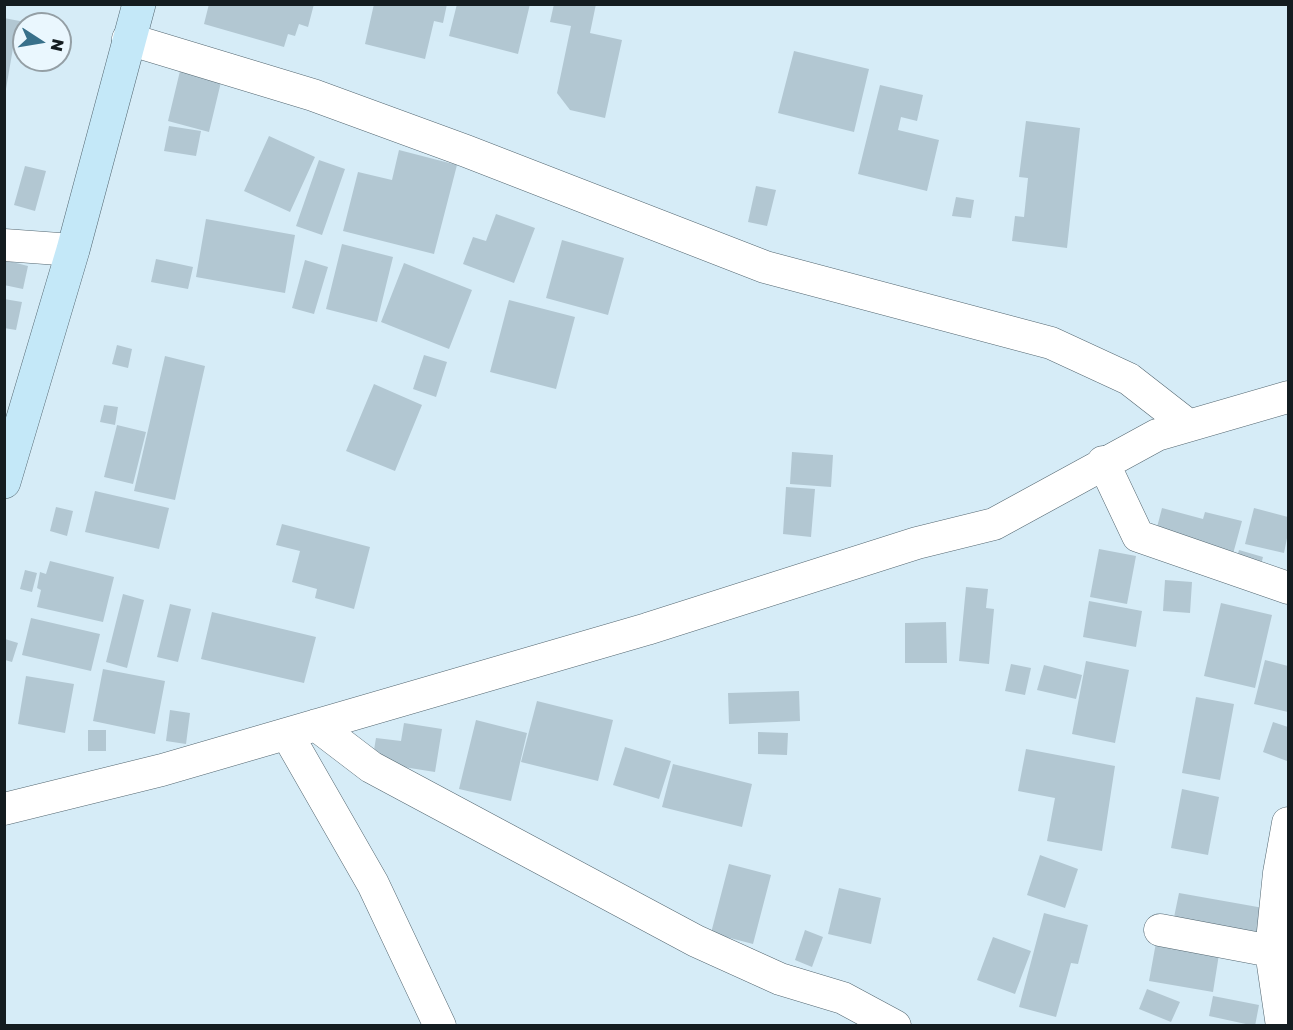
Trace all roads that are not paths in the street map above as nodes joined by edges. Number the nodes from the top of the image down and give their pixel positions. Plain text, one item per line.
1 (139, 4) edge
2 (128, 39) junction
3 (4, 244) edge
4 (73, 250) junction
5 (1288, 397) edge
6 (1188, 425) junction
7 (1103, 462) junction
8 (4, 482) edge
9 (1288, 588) edge
10 (302, 730) junction
11 (4, 808) edge
12 (1288, 823) edge
13 (1160, 930) dead end
14 (1280, 954) edge
15 (440, 1026) edge
16 (895, 1026) edge
17 (1281, 1026) edge

1 - 2 street
2 - 4 street
2 - 6 street
3 - 4 street
4 - 8 street
5 - 6 street
6 - 7 street
7 - 9 street
7 - 10 street
10 - 11 street
10 - 15 street
10 - 16 street
12 - 14 street
13 - 14 street
14 - 17 street

